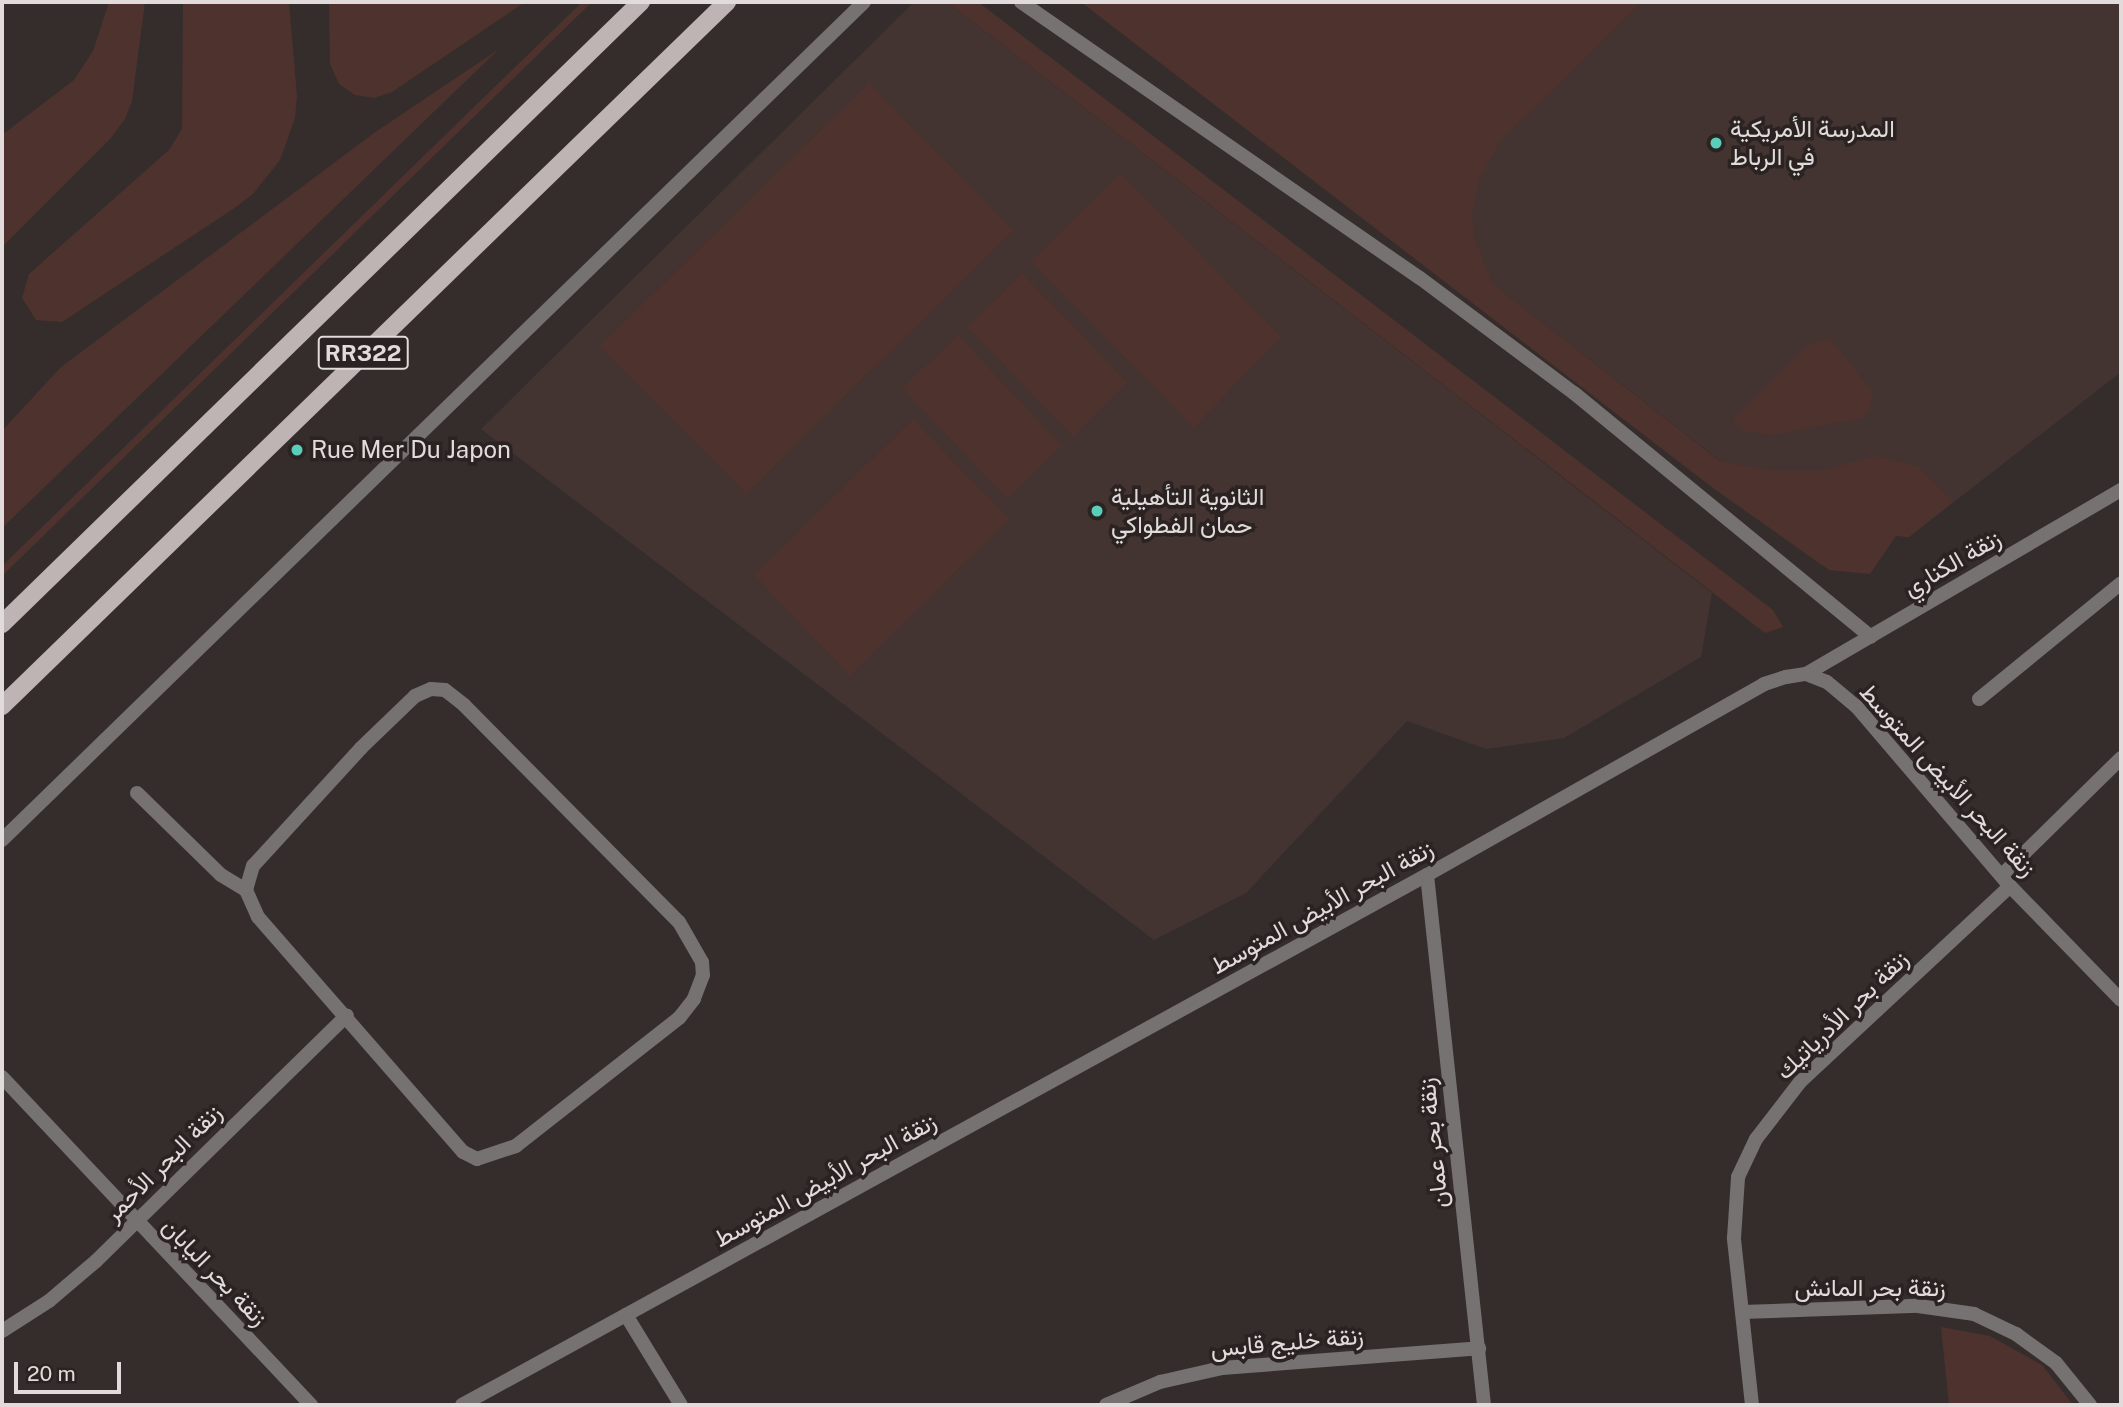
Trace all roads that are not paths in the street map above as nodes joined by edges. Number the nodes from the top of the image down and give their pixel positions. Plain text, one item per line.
1 (641, 2) edge
2 (727, 2) edge
3 (864, 2) edge
4 (1021, 2) edge
5 (2121, 490) edge
6 (2121, 583) edge
7 (2, 624) edge
8 (1871, 637) junction
9 (1807, 674) junction
10 (1979, 699) dead end
11 (2, 706) edge
12 (2121, 758) edge
13 (138, 793) dead end
14 (2, 840) edge
15 (1427, 875) junction
16 (2006, 880) junction
17 (246, 890) junction
18 (2121, 1000) edge
19 (347, 1015) junction
20 (2, 1077) edge
21 (135, 1221) junction
22 (1742, 1312) junction
23 (626, 1315) junction
24 (2, 1331) edge
25 (1479, 1348) junction
26 (310, 1405) edge
27 (462, 1405) edge
28 (681, 1405) edge
29 (1106, 1405) edge
30 (1484, 1405) edge
31 (1752, 1405) edge
32 (2090, 1405) edge

1 - 7 main road, RR322
2 - 11 main road, RR322
3 - 14 street
4 - 8 street
5 - 8 street, زنقة الكناري
6 - 10 street
8 - 9 street, زنقة الكناري
9 - 15 street, زنقة البحر الأبيض المتوسط
9 - 16 street, زنقة البحر الأبيض المتوسط
12 - 16 street, زنقة بحر الأدرياتيك
13 - 17 street
15 - 23 street, زنقة البحر الأبيض المتوسط
15 - 25 street, زنقة بحر عمان
16 - 18 street, زنقة البحر الأبيض المتوسط
16 - 22 street, زنقة بحر الأدرياتيك
17 - 19 street
17 - 19 street
19 - 21 street, زنقة البحر الأحمر
20 - 21 street, زنقة بحر اليابان
21 - 24 street, زنقة البحر الأحمر
21 - 26 street, زنقة بحر اليابان
22 - 31 street, زنقة بحر الأدرياتيك
22 - 32 street, زنقة بحر المانش
23 - 27 street, زنقة البحر الأبيض المتوسط
23 - 28 street
25 - 29 street, زنقة خليج قابس
25 - 30 street, زنقة بحر عمان

